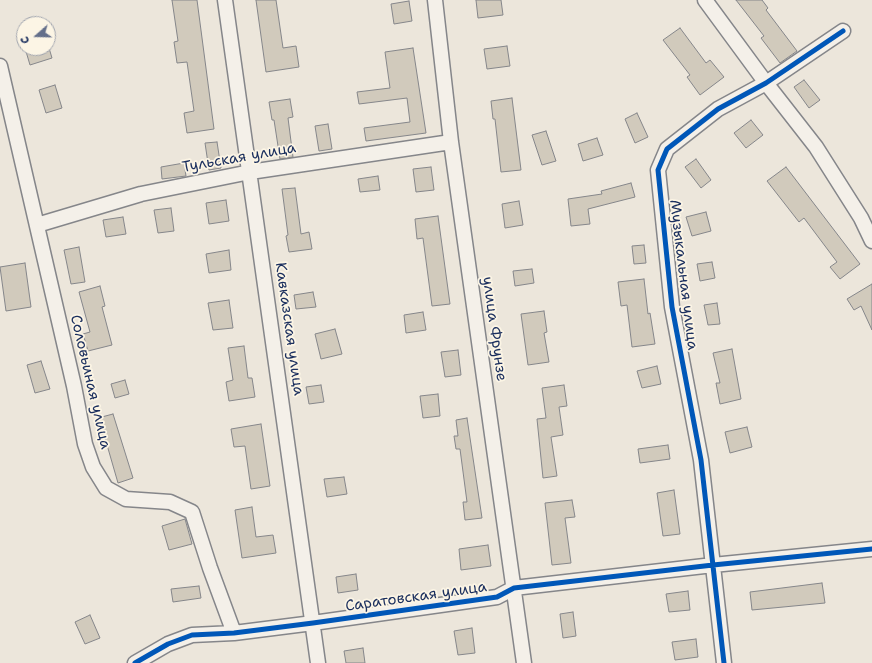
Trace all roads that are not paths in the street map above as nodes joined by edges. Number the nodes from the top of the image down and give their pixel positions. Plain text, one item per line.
1 (225, 0) edge
2 (435, 0) edge
3 (705, 0) edge
4 (843, 31) dead end
5 (0, 66) edge
6 (766, 83) junction
7 (2, 85) edge
8 (451, 142) junction
9 (250, 172) junction
10 (37, 225) junction
11 (872, 241) edge
12 (872, 549) edge
13 (713, 565) junction
14 (514, 588) junction
15 (313, 623) junction
16 (234, 633) junction
17 (135, 663) edge
18 (318, 663) edge
19 (524, 663) edge
20 (724, 663) edge

1 - 9 street, Кавказская улица
2 - 8 street, улица Фрунзе
3 - 6 street
4 - 6 street, Музыкальная улица
5 - 7 street, Соловьиная улица
6 - 11 street
6 - 13 street, Музыкальная улица
7 - 10 street, Соловьиная улица
8 - 9 street, Тульская улица
8 - 14 street, улица Фрунзе
9 - 10 street, Тульская улица
9 - 15 street, Кавказская улица
10 - 16 street, Соловьиная улица
12 - 13 street, Саратовская улица
13 - 14 street, Саратовская улица
13 - 20 street, Музыкальная улица
14 - 15 street, Саратовская улица
14 - 19 street, улица Фрунзе
15 - 16 street, Саратовская улица
15 - 18 street, Кавказская улица
16 - 17 street, Саратовская улица

